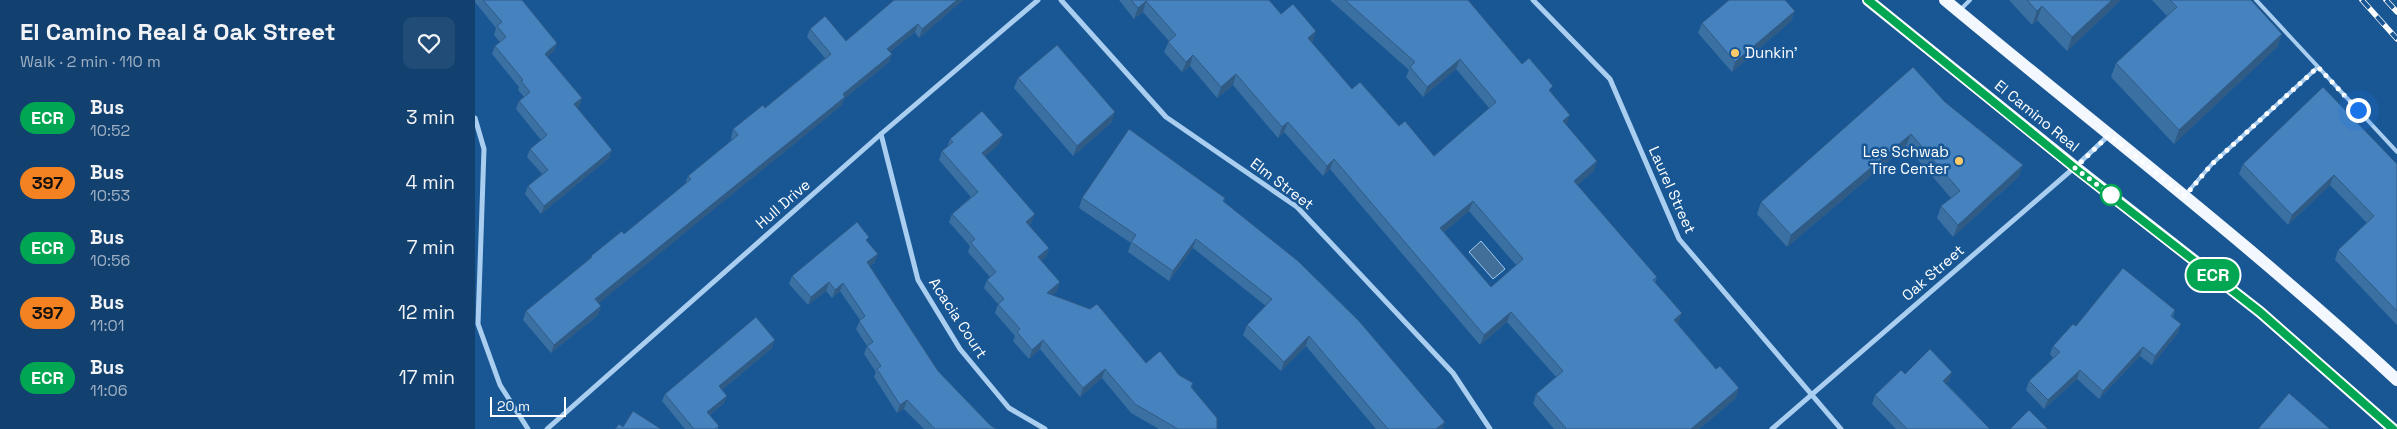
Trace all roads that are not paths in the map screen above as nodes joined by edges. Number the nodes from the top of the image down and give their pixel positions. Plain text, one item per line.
1 (1039, 0) edge
2 (1061, 0) edge
3 (1533, 0) edge
4 (1868, 0) edge
5 (1945, 0) edge
6 (1970, 0) edge
7 (2256, 0) edge
8 (1958, 11) junction
9 (2318, 67) junction
10 (475, 118) edge
11 (881, 134) junction
12 (2109, 135) junction
13 (2397, 152) edge
14 (2075, 168) junction
15 (2185, 196) junction
16 (2397, 380) edge
17 (1811, 397) junction
18 (528, 429) edge
19 (547, 429) edge
20 (1045, 429) edge
21 (1489, 429) edge
22 (1772, 429) edge
23 (1841, 429) edge
24 (2393, 429) edge

1 - 11 street, Hull Drive
2 - 21 street, Elm Street
3 - 17 street, Laurel Street
4 - 14 main road, El Camino Real
5 - 8 main road, El Camino Real
6 - 8 lane
7 - 9 lane
8 - 12 main road, El Camino Real
9 - 13 lane
9 - 15 lane
10 - 18 street
11 - 19 street, Hull Drive
11 - 20 street, Acacia Court
12 - 14 street, Oak Street
12 - 15 main road, El Camino Real
14 - 17 street, Oak Street
14 - 24 main road, El Camino Real
15 - 16 main road, El Camino Real
17 - 22 street, Oak Street
17 - 23 street, Laurel Street

